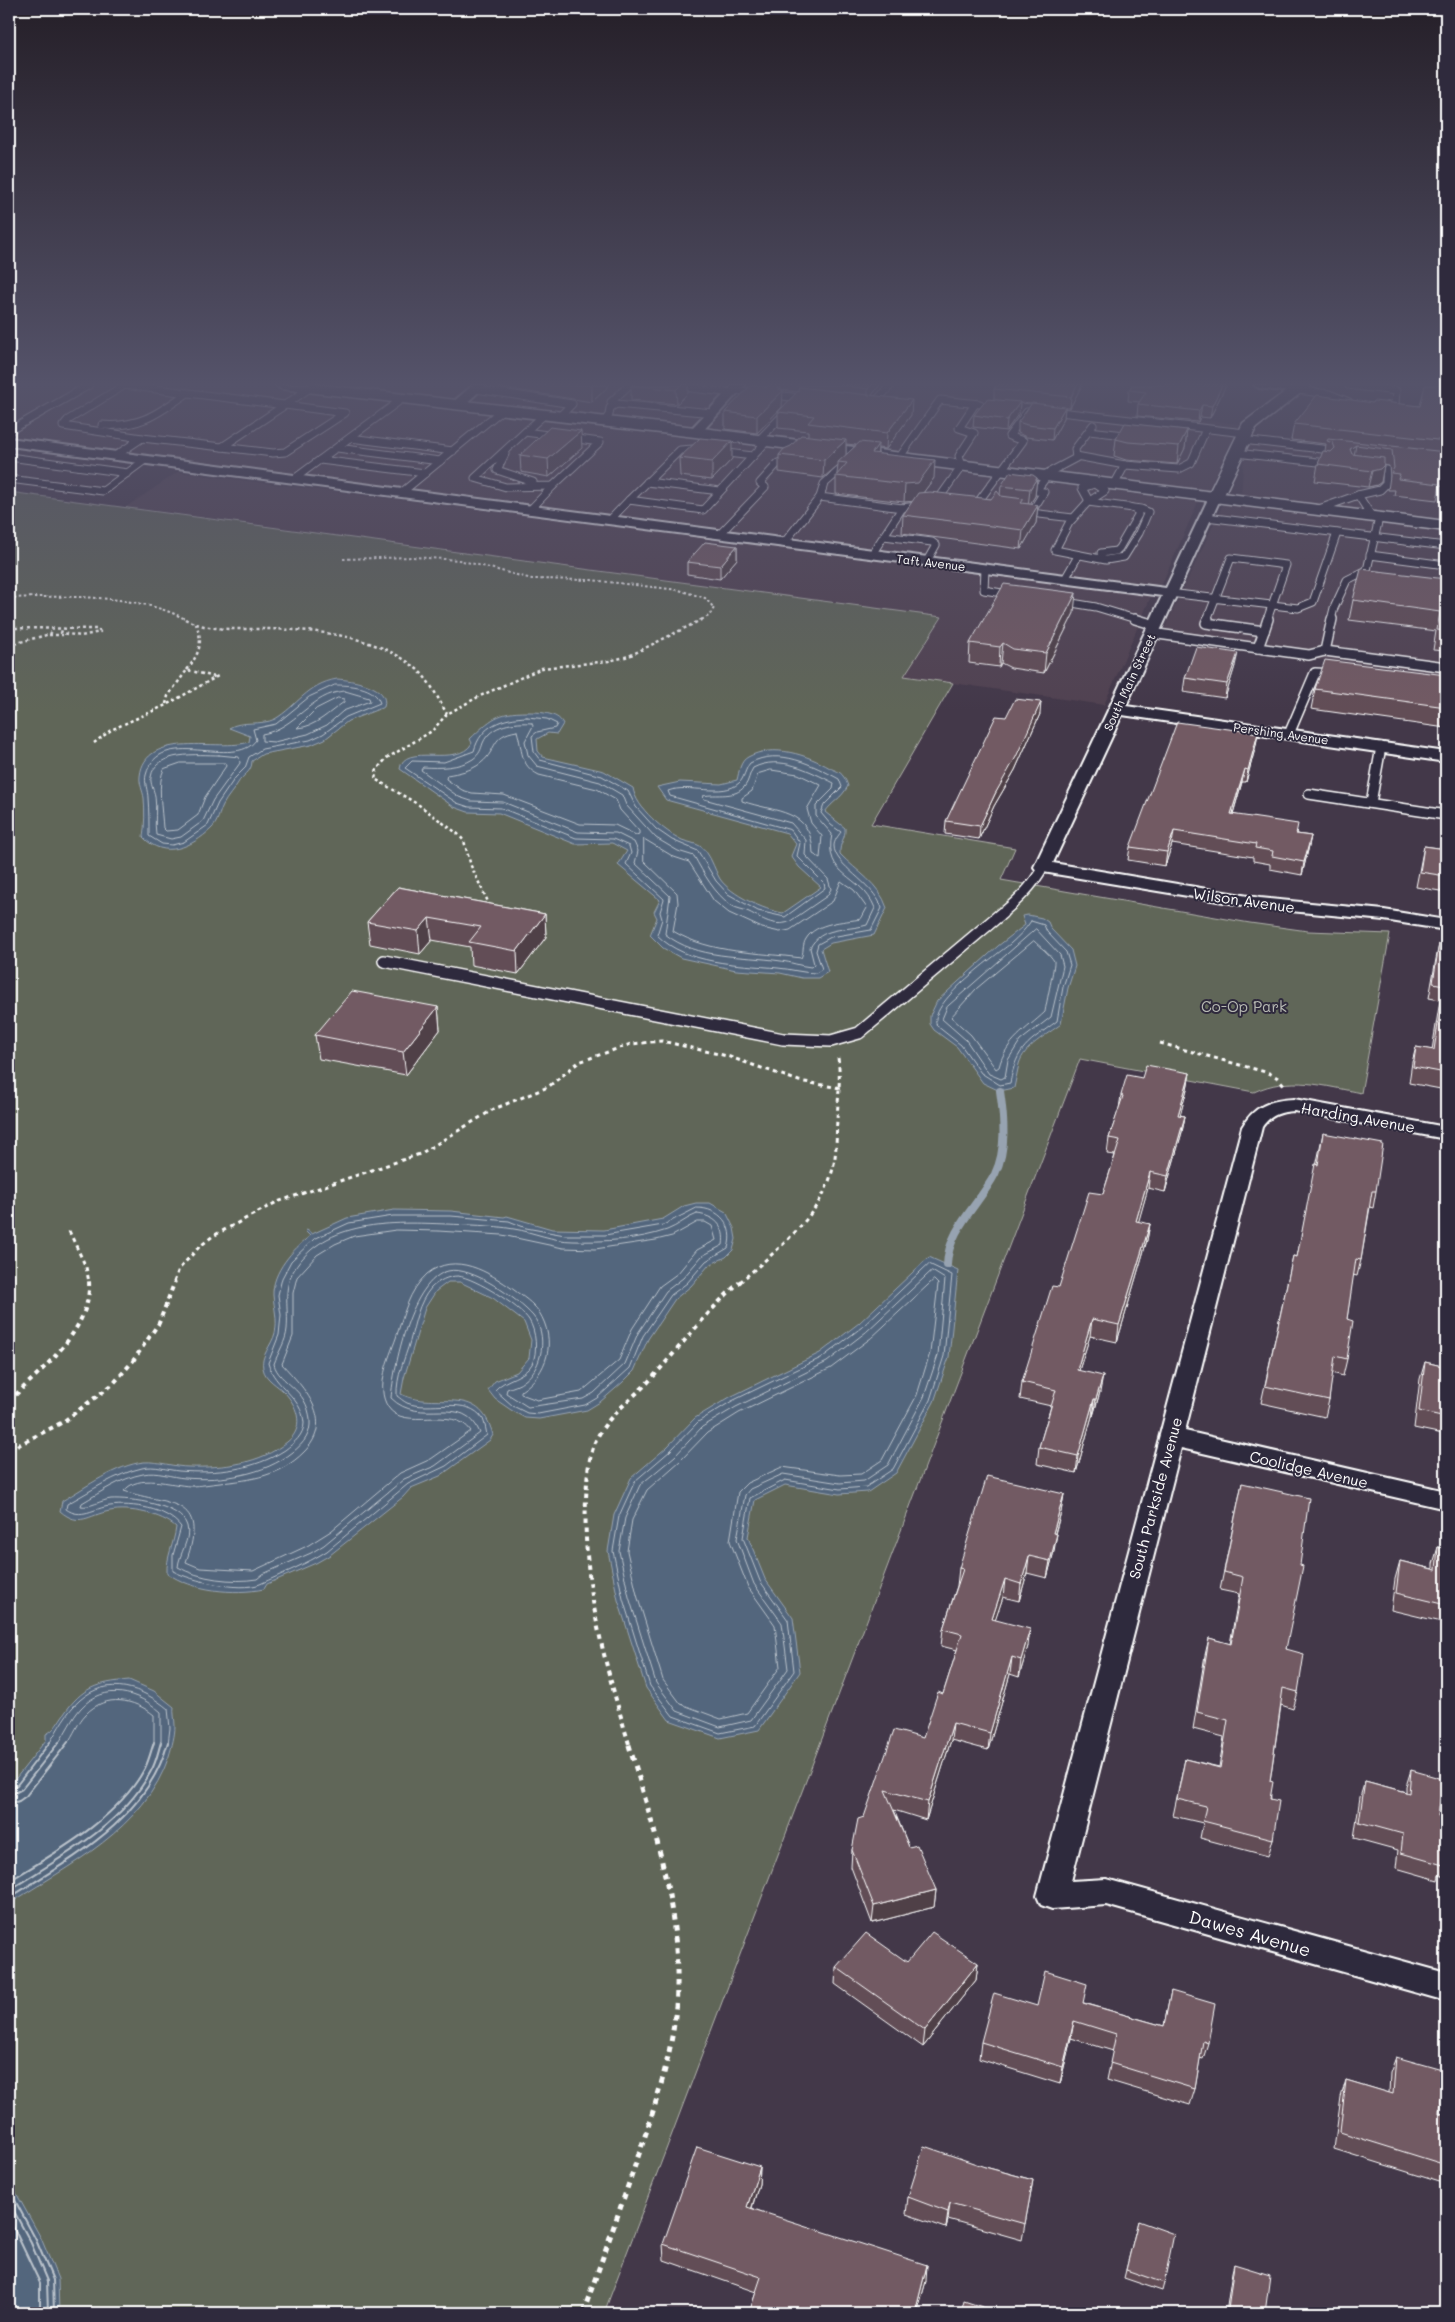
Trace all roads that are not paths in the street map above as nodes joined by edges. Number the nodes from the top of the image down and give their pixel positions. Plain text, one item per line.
1 (404, 493) edge
2 (546, 493) edge
3 (636, 493) edge
4 (719, 493) edge
5 (759, 493) edge
6 (942, 493) edge
7 (985, 493) edge
8 (1043, 493) edge
9 (1084, 493) edge
10 (1101, 493) edge
11 (1184, 493) edge
12 (1217, 493) edge
13 (1365, 493) edge
14 (1358, 495) junction
15 (820, 496) joint
16 (1215, 497) junction
17 (629, 500) junction
18 (1087, 501) junction
19 (934, 504) junction
20 (942, 505) edge
21 (1129, 506) junction
22 (902, 508) junction
23 (967, 508) edge
24 (530, 510) junction
25 (1316, 510) junction
26 (1206, 516) junction
27 (1375, 517) junction
28 (1073, 518) junction
29 (610, 520) junction
30 (1446, 526) edge
31 (1337, 533) junction
32 (720, 534) junction
33 (884, 536) junction
34 (1374, 538) junction
35 (784, 542) junction
36 (1058, 544) junction
37 (1446, 546) edge
38 (872, 554) junction
39 (1370, 555) junction
40 (1078, 556) junction
41 (927, 561) junction
42 (1446, 565) edge
43 (985, 569) junction
44 (1359, 574) junction
45 (1369, 575) edge
46 (1065, 579) junction
47 (1169, 593) junction
48 (1022, 596) edge
49 (1216, 598) junction
50 (1050, 600) edge
51 (1273, 605) junction
52 (1153, 630) junction
53 (1264, 630) junction
54 (1258, 648) junction
55 (1325, 651) junction
56 (1446, 667) edge
57 (1344, 675) edge
58 (1116, 709) junction
59 (1289, 734) junction
60 (1381, 747) junction
61 (1446, 757) edge
62 (1309, 794) dead end
63 (1371, 804) junction
64 (1446, 815) edge
65 (1043, 866) junction
66 (1446, 925) edge
67 (384, 961) dead end
68 (1276, 1107) joint
69 (1446, 1133) edge
70 (1171, 1437) junction
71 (1446, 1500) edge
72 (1052, 1896) joint
73 (1446, 1987) edge

1 - 24 street, Taft Avenue
2 - 24 lane
3 - 17 lane
4 - 17 lane
5 - 32 lane
6 - 19 lane
7 - 23 lane
8 - 28 lane
9 - 18 lane
10 - 18 lane
11 - 16 main road
12 - 16 main road
13 - 14 lane
14 - 25 lane
14 - 27 lane
15 - 22 lane
15 - 35 lane
16 - 25 main road
16 - 26 street, South Main Street
17 - 29 lane
18 - 21 lane
18 - 28 lane
19 - 20 lane
19 - 22 lane
21 - 36 lane
21 - 40 lane
22 - 33 lane
24 - 29 street, Taft Avenue
25 - 27 main road
26 - 31 lane
26 - 47 street, South Main Street
27 - 30 main road
27 - 34 lane
28 - 36 lane
29 - 32 street, Taft Avenue
31 - 34 lane
31 - 51 lane
32 - 35 street, Taft Avenue
33 - 38 lane
33 - 41 lane
34 - 37 lane
34 - 39 lane
35 - 38 street, Taft Avenue
36 - 40 lane
38 - 41 street, Taft Avenue
39 - 42 lane
39 - 44 lane
40 - 46 lane
41 - 43 street, Taft Avenue
43 - 46 street, Taft Avenue
43 - 48 lane
44 - 45 lane
44 - 55 lane
46 - 47 street, Taft Avenue
47 - 49 lane
47 - 52 street, South Main Street
49 - 51 lane
49 - 51 lane
49 - 53 lane
50 - 52 lane
51 - 53 lane
52 - 54 lane
52 - 58 street, South Main Street
53 - 54 lane
54 - 55 lane
55 - 56 lane
57 - 59 lane
58 - 59 street, Pershing Avenue
58 - 65 street, South Main Street
59 - 60 street, Pershing Avenue
60 - 61 street, Pershing Avenue
60 - 63 lane
62 - 63 lane
63 - 64 lane
65 - 66 street, Wilson Avenue
65 - 67 lane
68 - 69 street, Harding Avenue
68 - 70 street, South Parkside Avenue
70 - 71 street, Coolidge Avenue
70 - 72 street, South Parkside Avenue
72 - 73 street, Dawes Avenue

